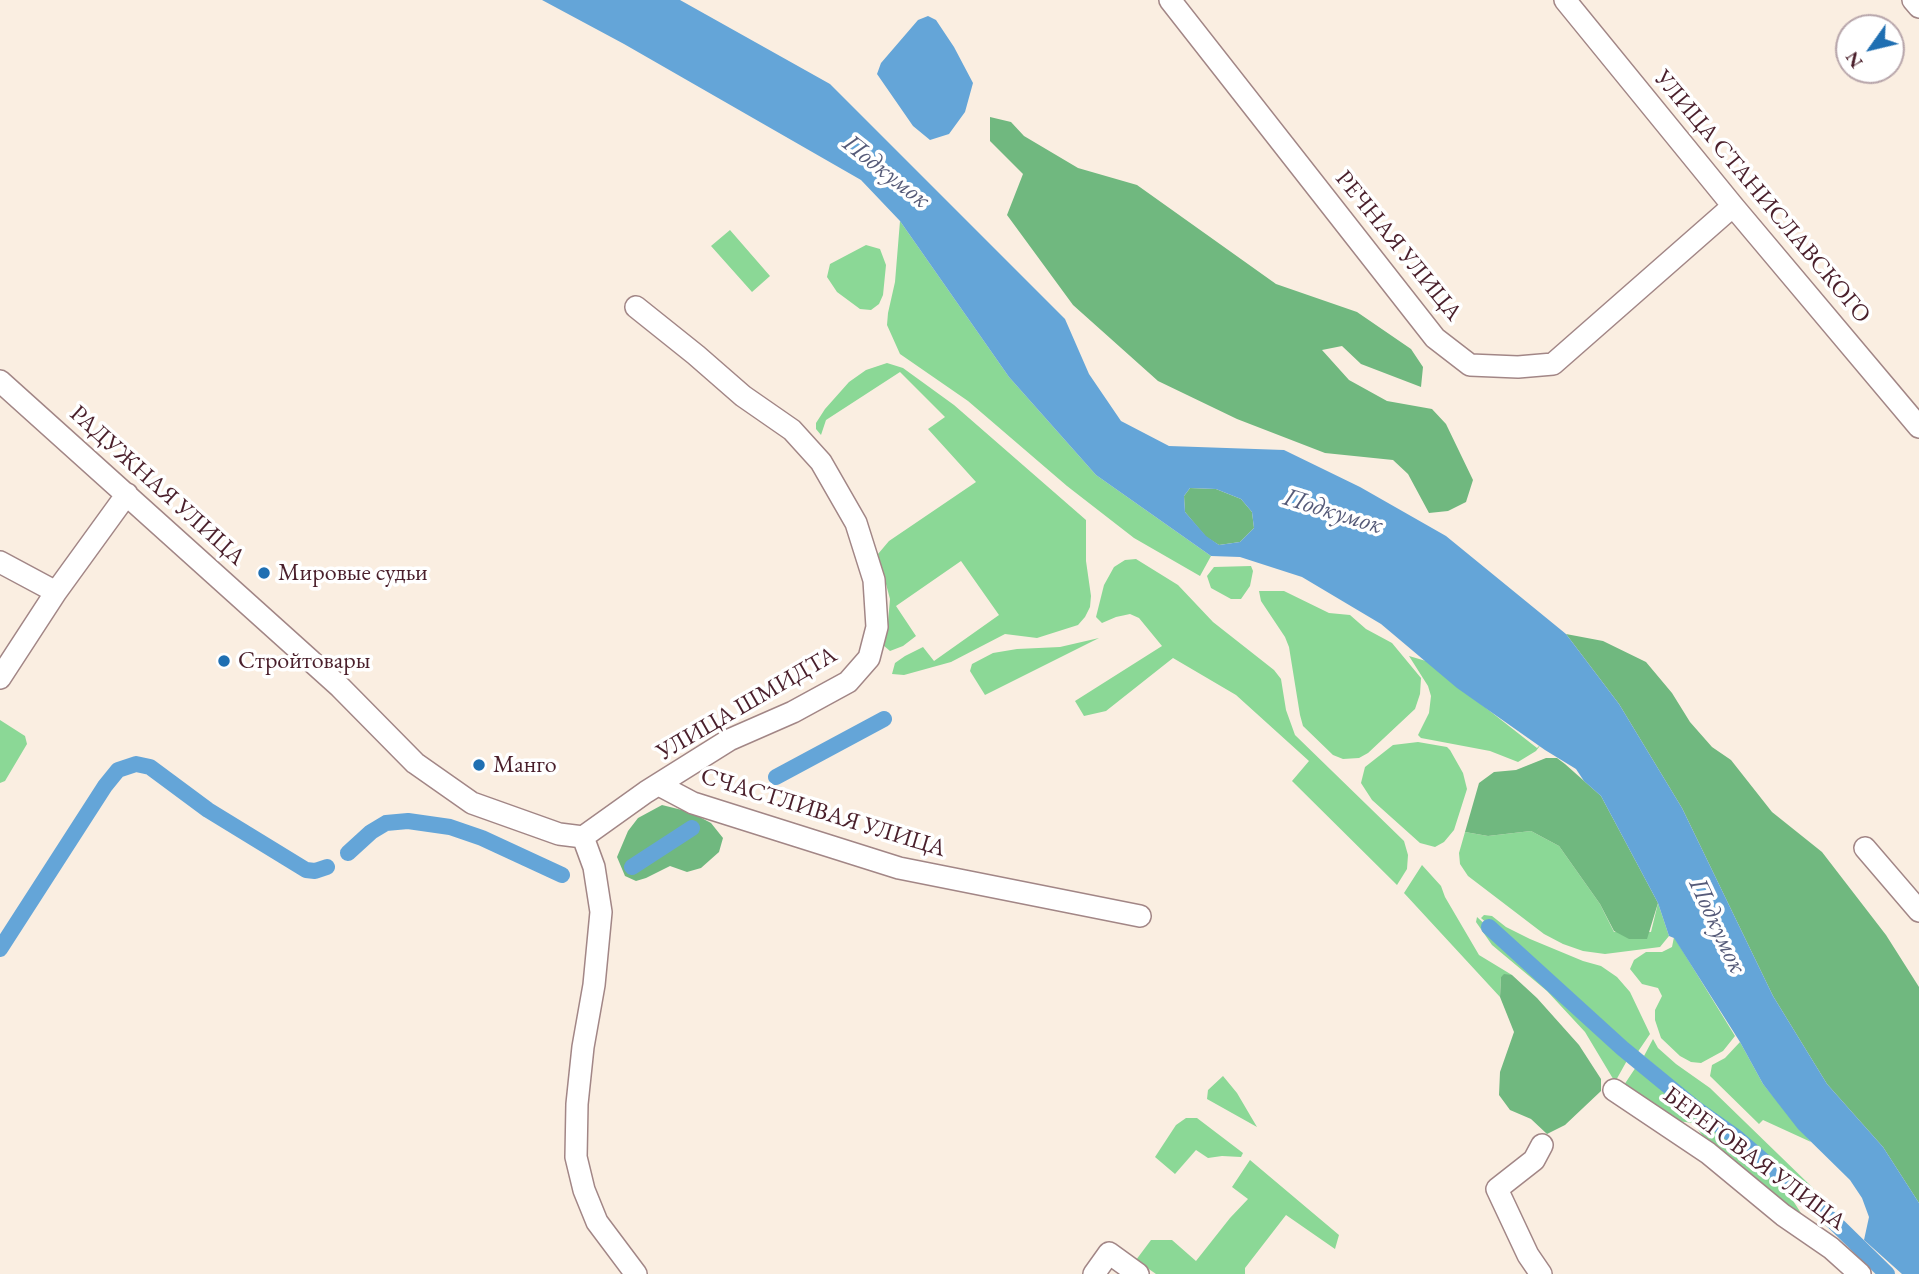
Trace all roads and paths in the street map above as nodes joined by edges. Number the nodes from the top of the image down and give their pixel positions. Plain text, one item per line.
1 (1170, 0) edge
2 (1565, 0) edge
3 (1913, 0) edge
4 (1919, 7) edge
5 (1733, 206) junction
6 (635, 307) dead end
7 (0, 380) edge
8 (1919, 427) edge
9 (127, 494) junction
10 (0, 562) edge
11 (56, 592) junction
12 (0, 678) edge
13 (659, 785) junction
14 (583, 837) junction
15 (1865, 848) dead end
16 (1919, 911) edge
17 (1140, 916) dead end
18 (1614, 1090) dead end
19 (1542, 1145) dead end
20 (636, 1274) edge
21 (1094, 1274) edge
22 (1138, 1274) edge
23 (1541, 1274) edge
24 (1860, 1274) edge

1 - 5 street, РЕЧНАЯ УЛИЦА
2 - 5 street, УЛИЦА СТАНИСЛАВСКОГО
3 - 4 street
5 - 8 street, УЛИЦА СТАНИСЛАВСКОГО
6 - 13 street, УЛИЦА ШМИДТА
7 - 9 street, РАДУЖНАЯ УЛИЦА
9 - 11 street
9 - 14 street, РАДУЖНАЯ УЛИЦА
10 - 11 street
11 - 12 street
13 - 14 street, УЛИЦА ШМИДТА
13 - 17 street, СЧАСТЛИВАЯ УЛИЦА
14 - 20 street
15 - 16 street
18 - 24 street, БЕРЕГОВАЯ УЛИЦА
19 - 23 street
21 - 22 street

